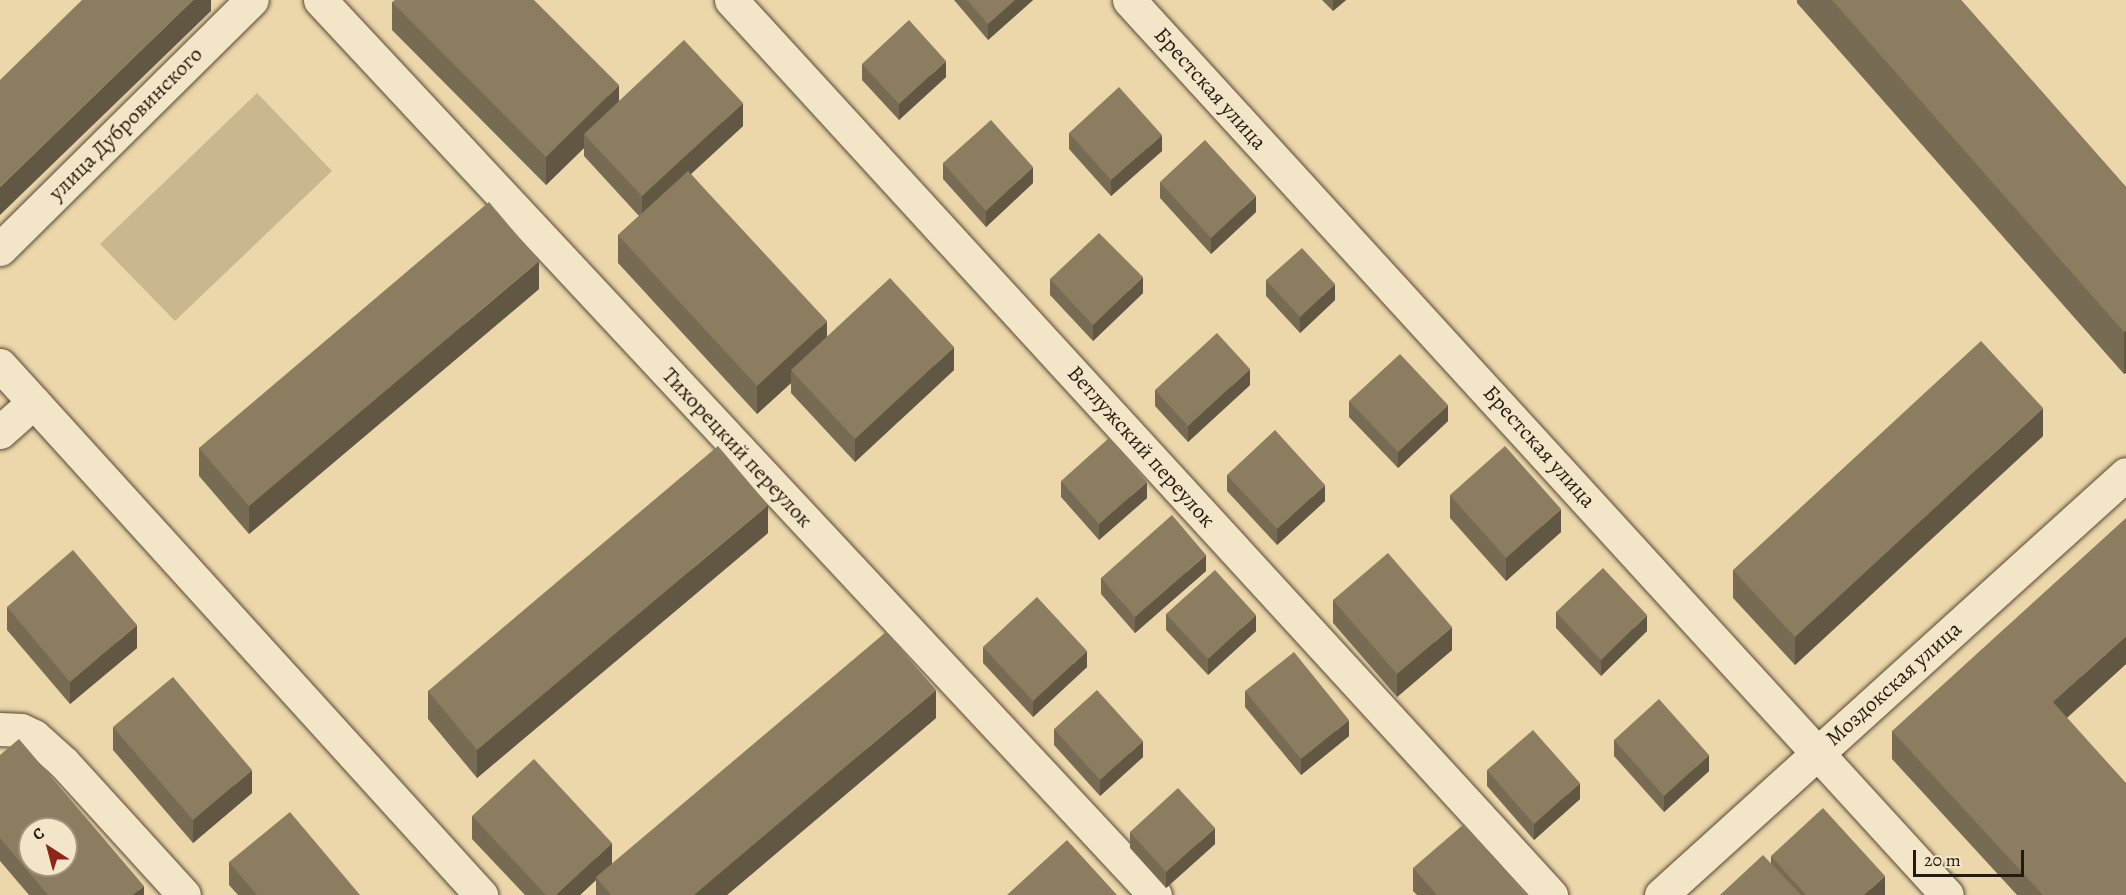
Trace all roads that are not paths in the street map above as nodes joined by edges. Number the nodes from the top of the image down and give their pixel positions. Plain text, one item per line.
1 (252, 0) edge
2 (320, 0) edge
3 (731, 0) edge
4 (1129, 0) edge
5 (0, 249) edge
6 (0, 365) edge
7 (34, 402) junction
8 (0, 432) edge
9 (2126, 474) edge
10 (0, 729) edge
11 (1818, 753) junction
12 (184, 895) edge
13 (482, 895) edge
14 (1155, 895) edge
15 (1551, 895) edge
16 (1661, 895) edge
17 (1947, 895) edge

1 - 5 street, улица Дубровинского
2 - 14 street, Тихорецкий переулок
3 - 15 street, Ветлужский переулок
4 - 11 street, Брестская улица
6 - 7 street
7 - 8 street
7 - 13 street
9 - 11 street, Моздокская улица
10 - 12 street
11 - 16 street, Моздокская улица
11 - 17 street, Брестская улица

